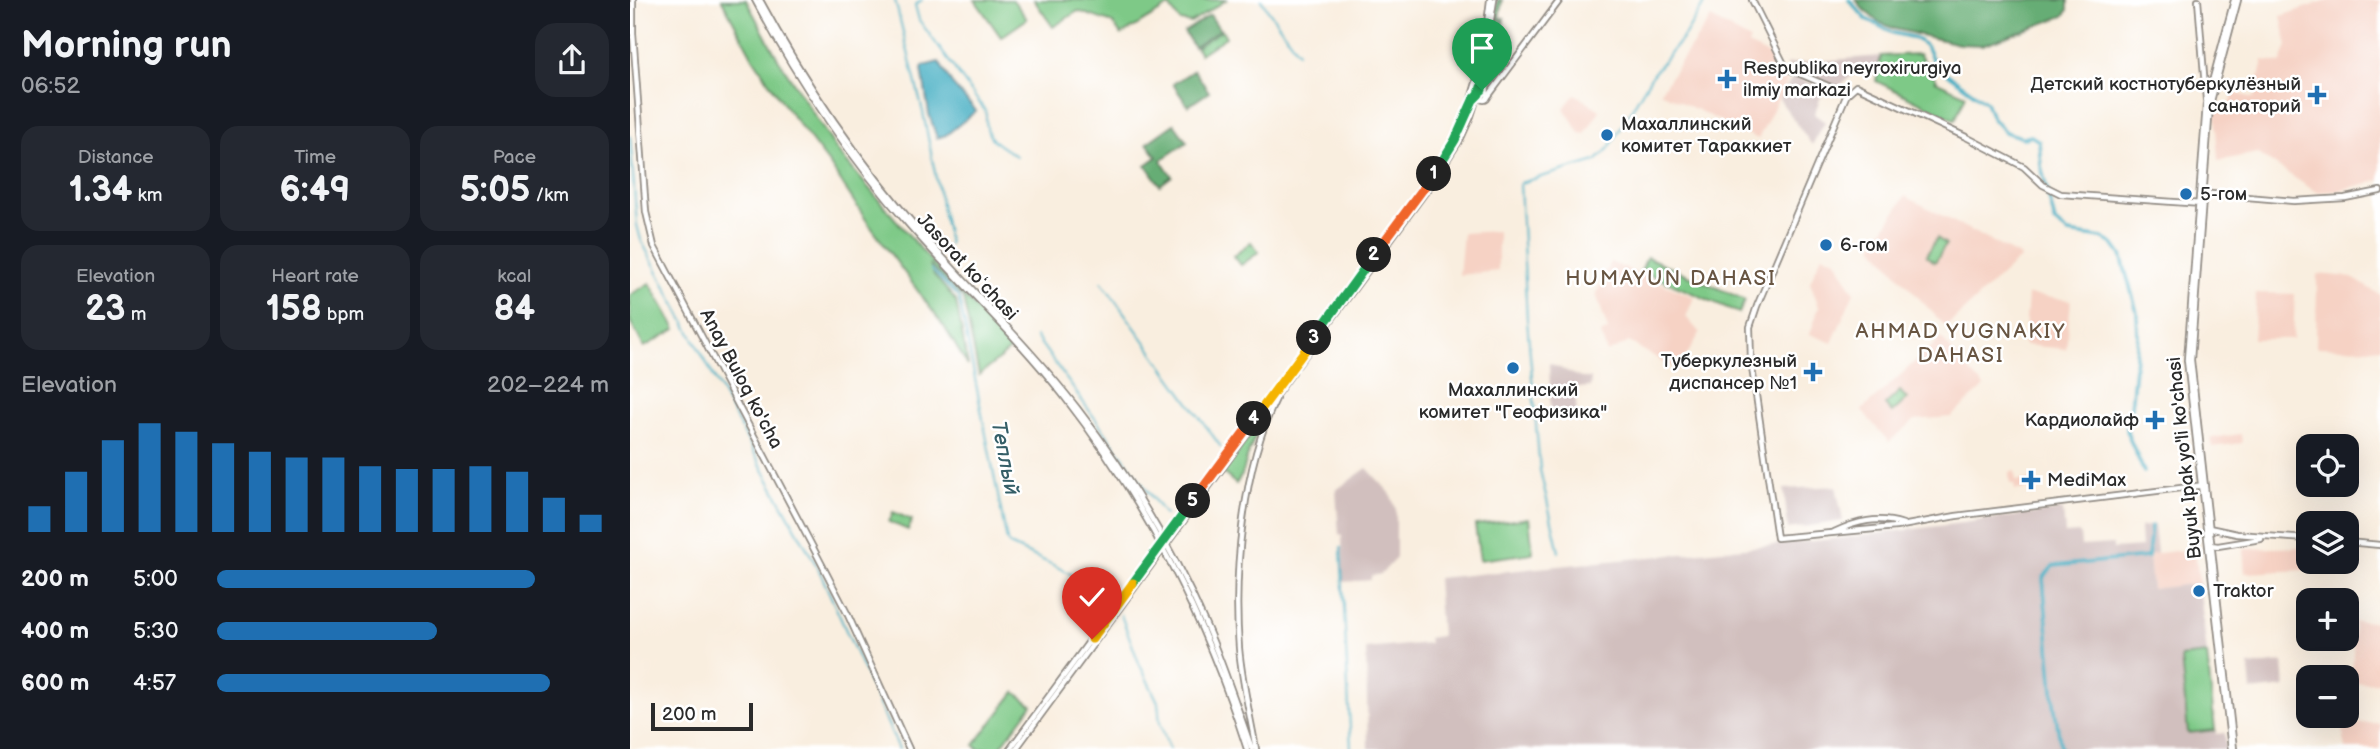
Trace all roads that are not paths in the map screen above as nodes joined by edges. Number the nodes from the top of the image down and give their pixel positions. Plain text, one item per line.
1 (633, 0) edge
2 (757, 0) edge
3 (1492, 0) edge
4 (1560, 0) edge
5 (1752, 0) edge
6 (2199, 0) edge
7 (2236, 0) edge
8 (1847, 94) junction
9 (1480, 95) junction
10 (2206, 104) junction
11 (2380, 191) edge
12 (2201, 193) junction
13 (2200, 204) junction
14 (1285, 383) junction
15 (2203, 486) junction
16 (1903, 524) junction
17 (2208, 528) junction
18 (1832, 533) junction
19 (2269, 537) junction
20 (2296, 538) edge
21 (2359, 543) edge
22 (1164, 544) junction
23 (2210, 545) junction
24 (2380, 545) edge
25 (1027, 730) junction
26 (909, 749) edge
27 (1010, 749) edge
28 (1016, 749) edge
29 (1252, 749) edge
30 (2232, 749) edge

1 - 26 main road, Anay Buloq ko'cha
2 - 22 main road, Jasorat koʻchasi
3 - 9 main road
4 - 9 main road
5 - 8 main road
6 - 10 main road
7 - 10 main road, Buyuk Ipak yo'li ko'chasi
7 - 12 main road, Buyuk Ipak yo'li ko'chasi
8 - 13 main road
8 - 18 main road
9 - 14 main road
9 - 22 main road
10 - 12 main road, Buyuk Ipak yo'li ko'chasi
11 - 12 main road
12 - 13 main road, Buyuk Ipak yo'li ko'chasi
13 - 15 main road, Buyuk Ipak yo'li ko'chasi
14 - 22 main road
14 - 29 main road
15 - 16 main road
15 - 17 main road, Buyuk Ipak yo'li ko'chasi
16 - 18 main road
16 - 18 main road
17 - 19 main road
17 - 23 main road, Buyuk Ipak yo'li ko'chasi
19 - 20 main road
19 - 23 main road
21 - 24 main road
22 - 25 main road
22 - 29 main road, Jasorat koʻchasi
23 - 30 main road, Buyuk Ipak yo'li ko'chasi
25 - 27 main road
25 - 28 main road

